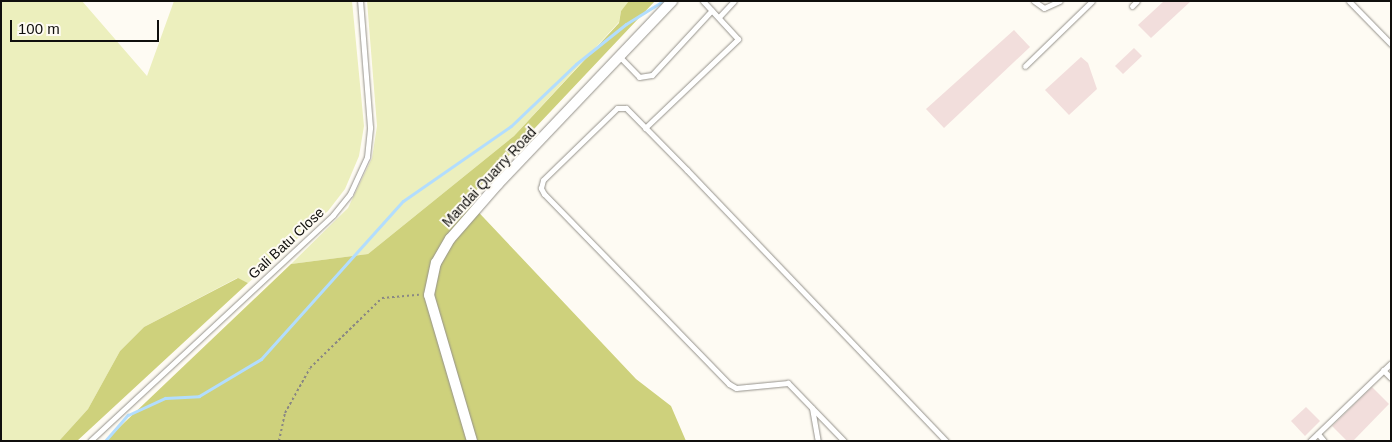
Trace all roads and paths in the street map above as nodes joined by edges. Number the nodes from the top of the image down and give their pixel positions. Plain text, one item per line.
1 (360, 1) edge
2 (672, 1) edge
3 (702, 1) edge
4 (1034, 1) edge
5 (1060, 1) edge
6 (1092, 1) edge
7 (1349, 1) edge
8 (731, 2) edge
9 (712, 10) junction
10 (719, 17) junction
11 (1391, 44) edge
12 (619, 56) junction
13 (1025, 66) dead end
14 (645, 128) junction
15 (429, 295) junction
16 (1391, 363) edge
17 (1383, 370) junction
18 (1391, 378) edge
19 (812, 407) junction
20 (1318, 434) junction
21 (90, 441) edge
22 (279, 441) edge
23 (472, 441) edge
24 (818, 441) edge
25 (844, 441) edge
26 (946, 441) edge
27 (1310, 441) edge
28 (1324, 441) edge

1 - 21 lane, Gali Batu Close
2 - 12 street, Mandai Quarry Road
3 - 9 lane
4 - 5 lane
6 - 13 lane
7 - 11 lane
8 - 10 lane
9 - 10 lane
9 - 12 lane
10 - 14 lane
12 - 15 street, Mandai Quarry Road
14 - 19 lane
14 - 26 lane
15 - 22 path
15 - 23 street, Mandai Quarry Road
16 - 17 lane
17 - 18 lane
17 - 20 lane
19 - 24 lane
19 - 25 lane
20 - 27 lane
20 - 28 lane

